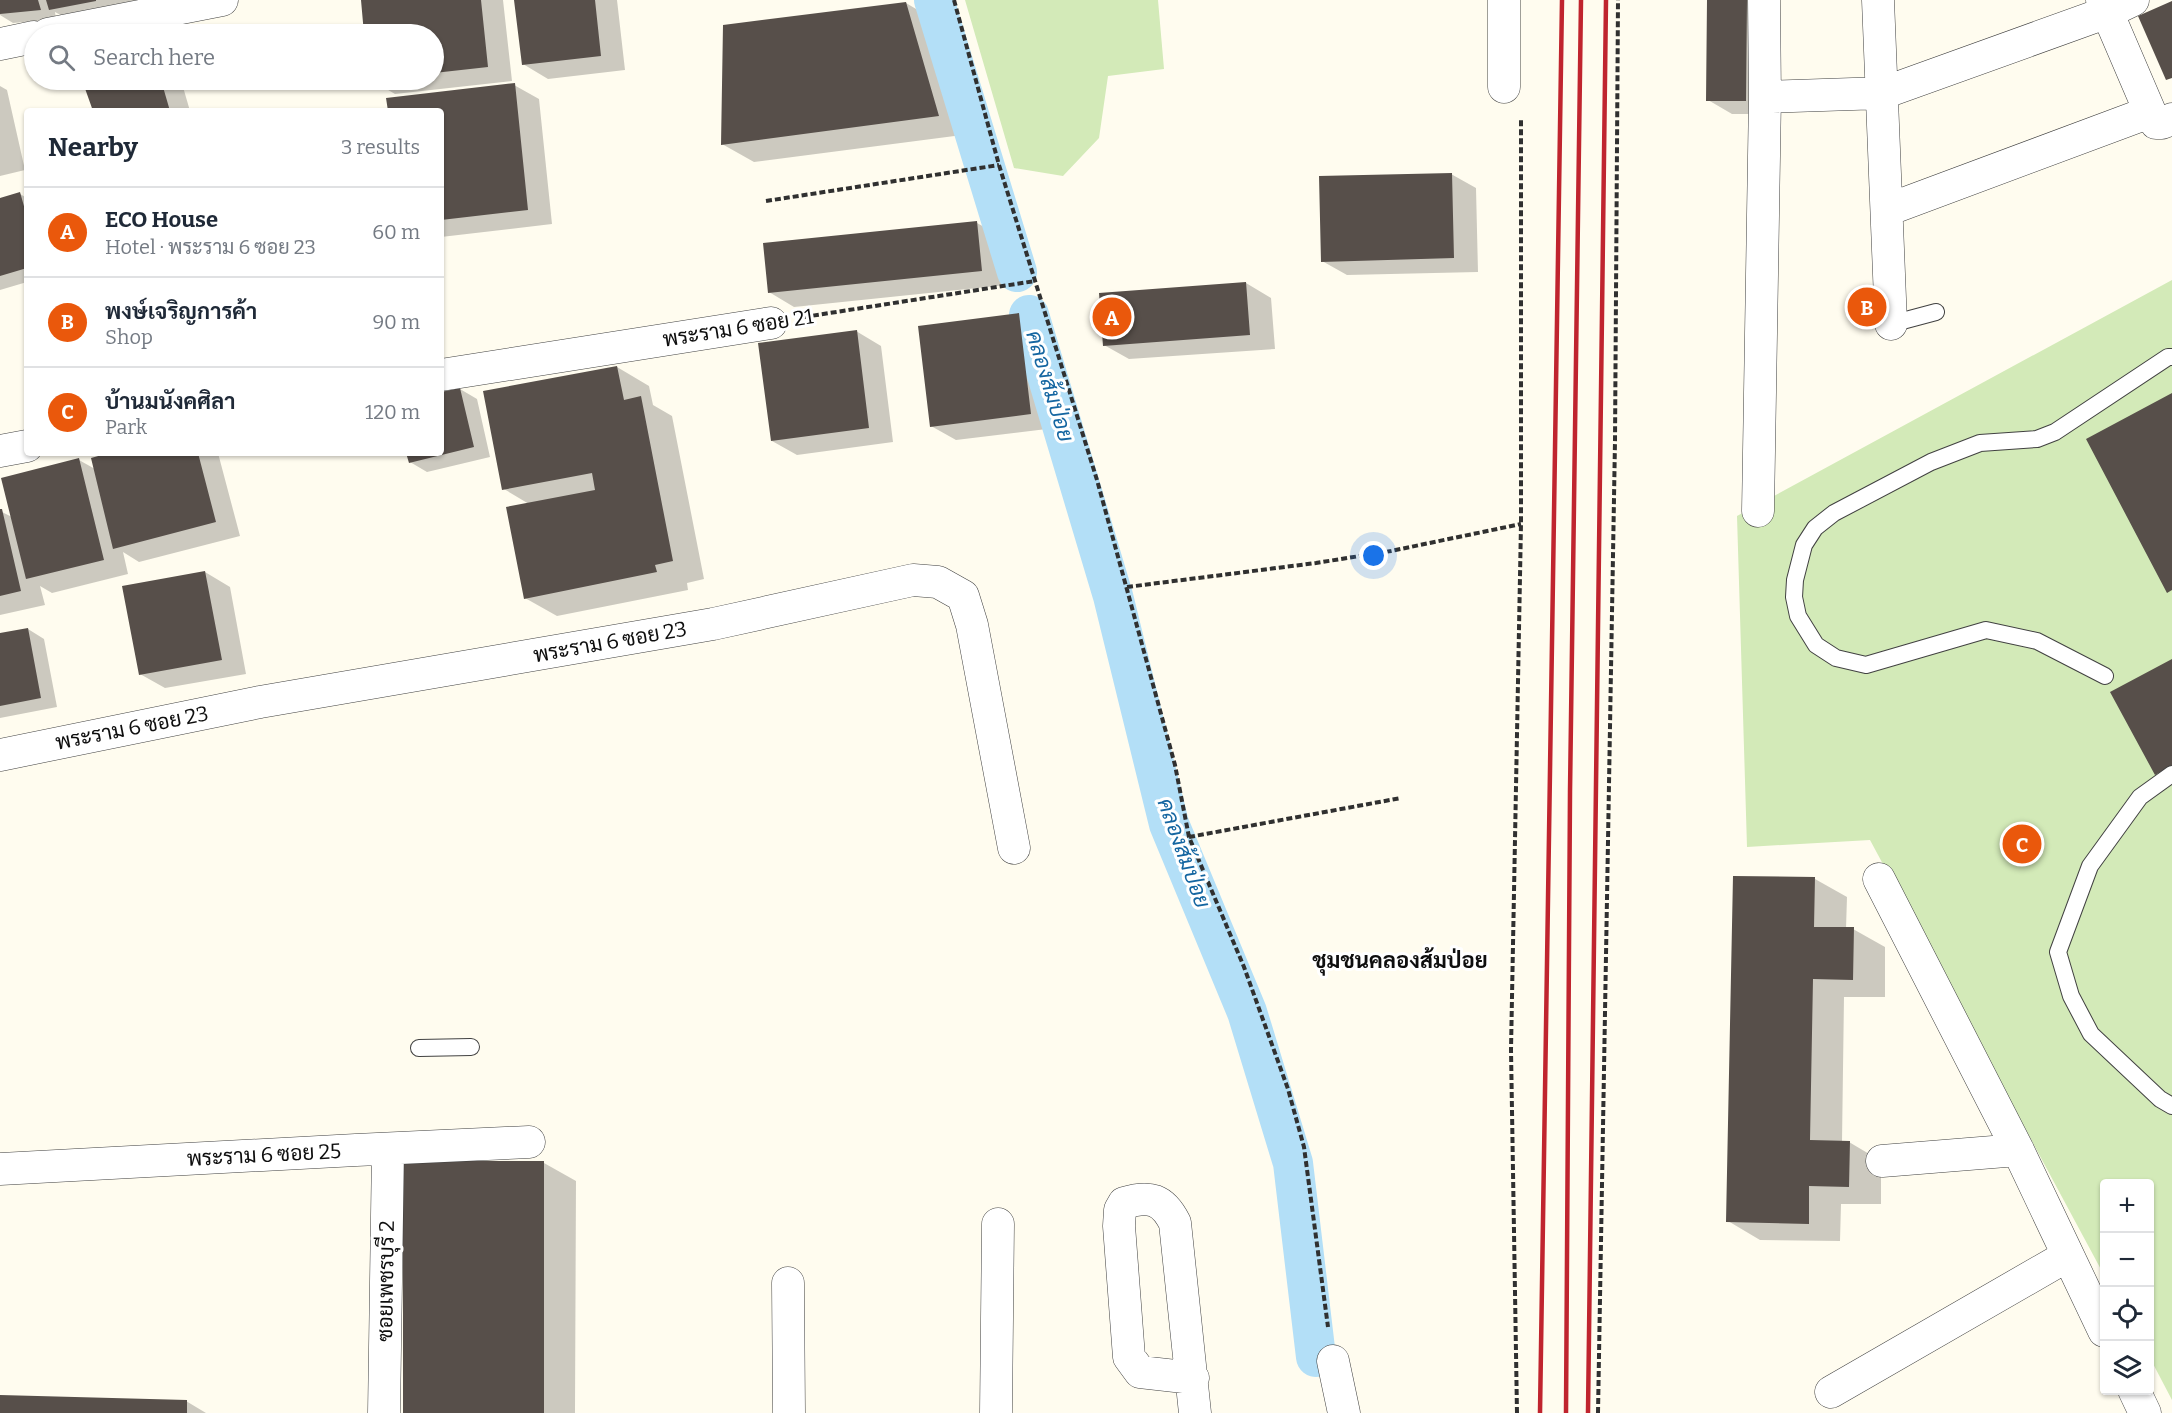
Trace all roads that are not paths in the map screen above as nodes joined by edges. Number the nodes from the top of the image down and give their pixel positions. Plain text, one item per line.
1 (222, 0) edge
2 (1504, 0) edge
3 (1764, 0) edge
4 (1878, 0) edge
5 (2114, 4) edge
6 (99, 24) edge
7 (24, 39) edge
8 (0, 44) edge
9 (1504, 87) dead end
10 (1883, 93) junction
11 (1765, 97) junction
12 (2161, 116) edge
13 (1887, 210) junction
14 (1936, 312) dead end
15 (771, 323) road end
16 (1891, 324) joint
17 (2172, 357) edge
18 (444, 375) edge
19 (24, 447) edge
20 (0, 451) edge
21 (1758, 511) dead end
22 (2105, 676) dead end
23 (0, 755) edge
24 (2172, 774) edge
25 (1014, 848) dead end
26 (1879, 879) dead end
27 (471, 1047) dead end
28 (419, 1048) dead end
29 (2172, 1106) edge
30 (529, 1142) dead end
31 (388, 1150) junction
32 (2018, 1150) junction
33 (1882, 1161) dead end
34 (0, 1169) edge
35 (998, 1224) dead end
36 (2067, 1256) junction
37 (788, 1283) dead end
38 (2100, 1323) edge
39 (1333, 1361) road end
40 (1193, 1378) junction
41 (1831, 1392) dead end
42 (2136, 1395) edge
43 (384, 1413) edge
44 (789, 1413) edge
45 (996, 1413) edge
46 (1195, 1413) edge
47 (1344, 1413) edge
48 (2145, 1413) edge

1 - 6 street
2 - 9 street
3 - 11 street
4 - 10 street
5 - 10 street
5 - 12 street
7 - 8 street
10 - 11 street
10 - 13 street
11 - 21 street
12 - 13 street
13 - 16 street
14 - 16 lane
15 - 18 street, พระราม 6 ซอย 21
17 - 22 lane
19 - 20 street
23 - 25 street, พระราม 6 ซอย 23
24 - 29 lane
26 - 32 street
27 - 28 lane
30 - 31 street, พระราม 6 ซอย 25
31 - 34 street, พระราม 6 ซอย 25
31 - 43 street, ซอยเพชรบุรี 2
32 - 33 street
32 - 36 street
35 - 45 street
36 - 38 street
36 - 41 street
37 - 44 street
39 - 47 street
40 - 40 street
40 - 46 street
42 - 48 street

